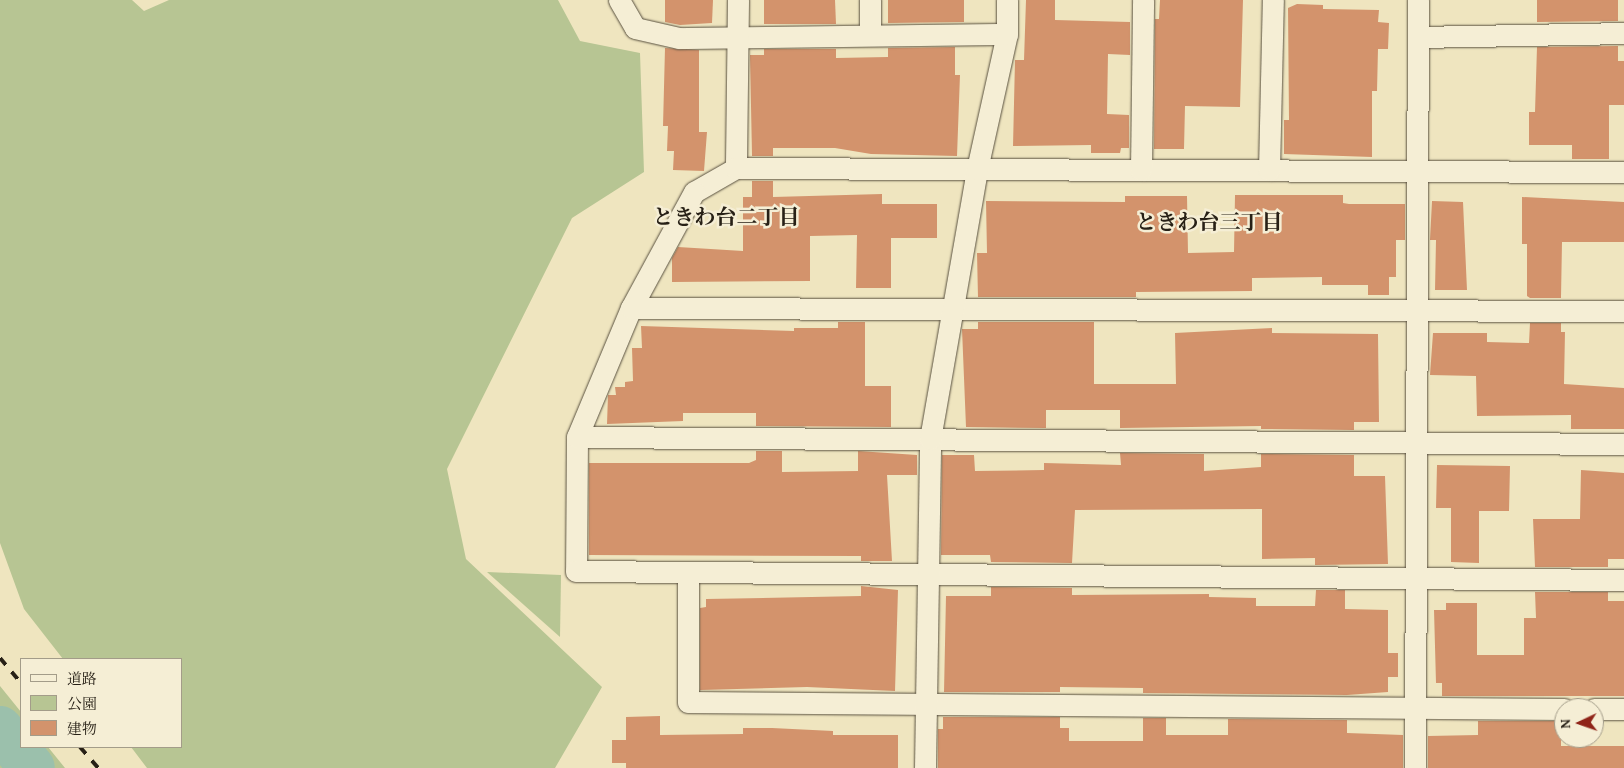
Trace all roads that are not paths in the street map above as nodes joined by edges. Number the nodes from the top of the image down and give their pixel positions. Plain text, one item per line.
1 (619, 0) edge
2 (738, 0) edge
3 (870, 0) edge
4 (1007, 0) edge
5 (1143, 0) edge
6 (1273, 0) edge
7 (1418, 0) edge
8 (1624, 33) edge
9 (1007, 34) junction
10 (738, 35) junction
11 (870, 35) junction
12 (1418, 36) junction
13 (736, 168) junction
14 (977, 169) junction
15 (1141, 170) junction
16 (1269, 170) junction
17 (1417, 171) junction
18 (1624, 172) edge
19 (631, 308) junction
20 (953, 308) junction
21 (1416, 310) junction
22 (1624, 311) edge
23 (577, 437) junction
24 (930, 439) junction
25 (1416, 442) junction
26 (1624, 444) edge
27 (688, 572) junction
28 (929, 574) junction
29 (1416, 578) junction
30 (1624, 580) edge
31 (928, 704) junction
32 (1415, 708) junction
33 (1554, 709) edge
34 (1604, 709) edge
35 (1624, 710) edge
36 (925, 768) edge
37 (1415, 768) edge

1 - 10 street
2 - 10 street
3 - 11 street
4 - 9 street
5 - 15 street
6 - 16 street
7 - 12 street
8 - 12 street
9 - 11 street
9 - 14 street
10 - 11 street
10 - 13 street
12 - 17 street
13 - 14 street
13 - 19 street
14 - 15 street
14 - 20 street
15 - 16 street
16 - 17 street
17 - 18 street
17 - 21 street
19 - 20 street
19 - 23 street
20 - 21 street
20 - 24 street
21 - 22 street
21 - 25 street
23 - 24 street
23 - 27 street
24 - 25 street
24 - 28 street
25 - 26 street
25 - 29 street
27 - 28 street
27 - 31 street
28 - 29 street
28 - 31 street
29 - 30 street
29 - 32 street
31 - 32 street
31 - 36 street
32 - 33 street
32 - 37 street
34 - 35 street

